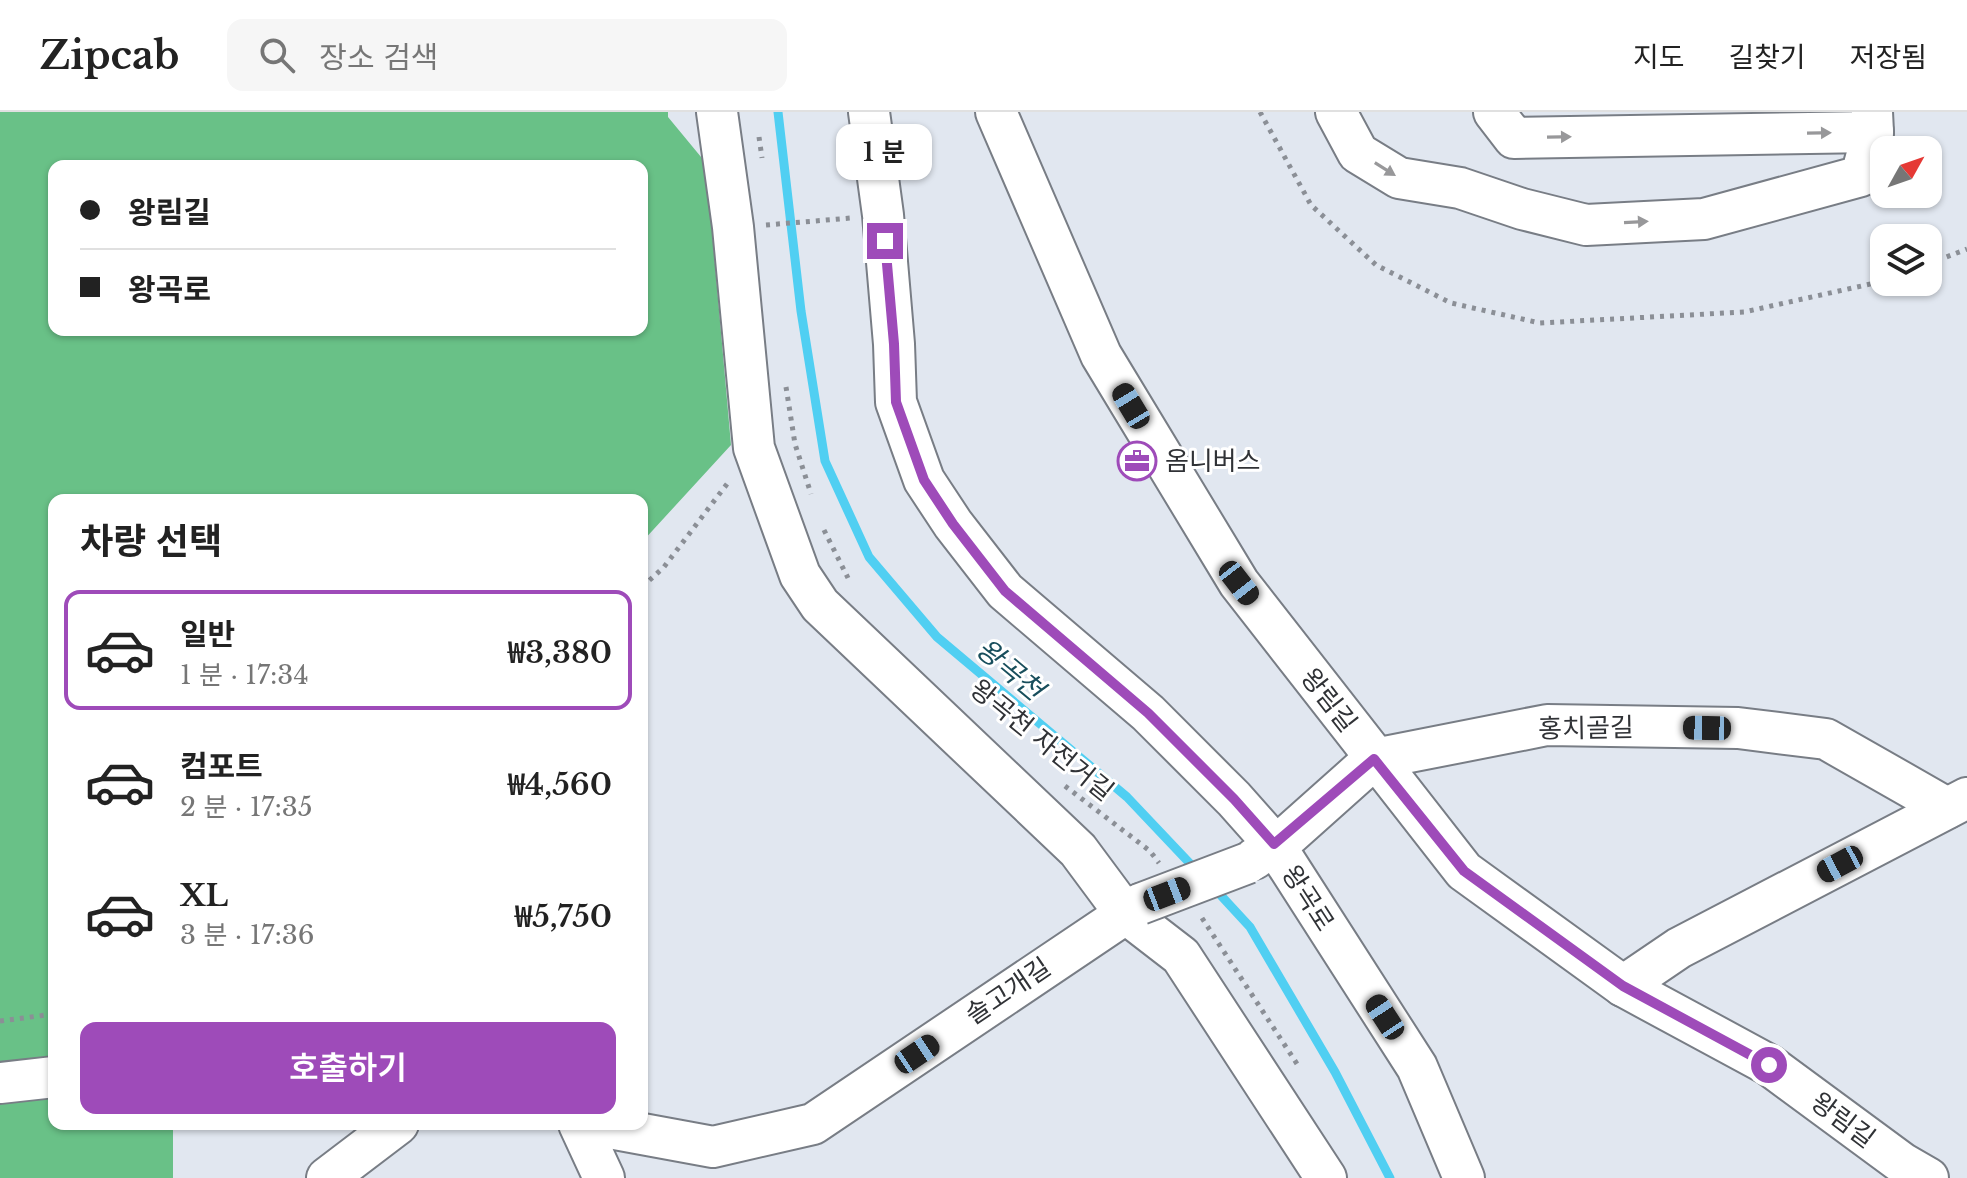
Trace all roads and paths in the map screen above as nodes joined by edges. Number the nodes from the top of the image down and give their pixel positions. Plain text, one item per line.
1 (869, 112) edge
2 (996, 112) edge
3 (1260, 112) edge
4 (1336, 112) edge
5 (1494, 112) edge
6 (1873, 122) edge
7 (731, 123) edge
8 (762, 164) dead end
9 (883, 215) junction
10 (758, 225) junction
11 (1967, 249) edge
12 (1942, 259) edge
13 (1870, 284) edge
14 (786, 383) dead end
15 (754, 448) junction
16 (816, 509) dead end
17 (820, 523) dead end
18 (648, 582) edge
19 (850, 583) dead end
20 (1374, 759) junction
21 (1062, 783) dead end
22 (1957, 803) edge
23 (1261, 854) junction
24 (1167, 874) dead end
25 (1193, 907) dead end
26 (1132, 908) junction
27 (1623, 986) junction
28 (48, 1015) edge
29 (0, 1021) edge
30 (48, 1078) edge
31 (1306, 1080) dead end
32 (0, 1083) edge
33 (390, 1130) edge
34 (582, 1130) edge
35 (621, 1130) edge
36 (327, 1178) edge
37 (604, 1178) edge
38 (1326, 1178) edge
39 (1464, 1178) edge
40 (1928, 1178) edge

1 - 9 street, 왕곡로
2 - 20 street, 왕림길
3 - 13 path
4 -> 6 street
5 -> 6 street
7 - 8 path
7 - 10 street
9 - 10 path
9 - 23 street, 왕곡로
10 - 15 street
11 - 12 path
14 - 16 path
15 - 18 path
15 - 26 street
17 - 19 path
20 - 22 street, 홍치골길
20 - 23 street, 홍치골길
20 - 27 street, 왕림길
21 - 24 path, 왕곡천 자전거길
22 - 27 street, 홍치골길
23 - 26 street, 솔고개길, bridge
23 - 39 street, 왕곡로
25 - 31 path
26 - 35 street, 솔고개길
26 - 38 street
27 - 40 street, 왕림길
28 - 29 path
30 - 32 street
33 - 36 street
34 - 37 street

